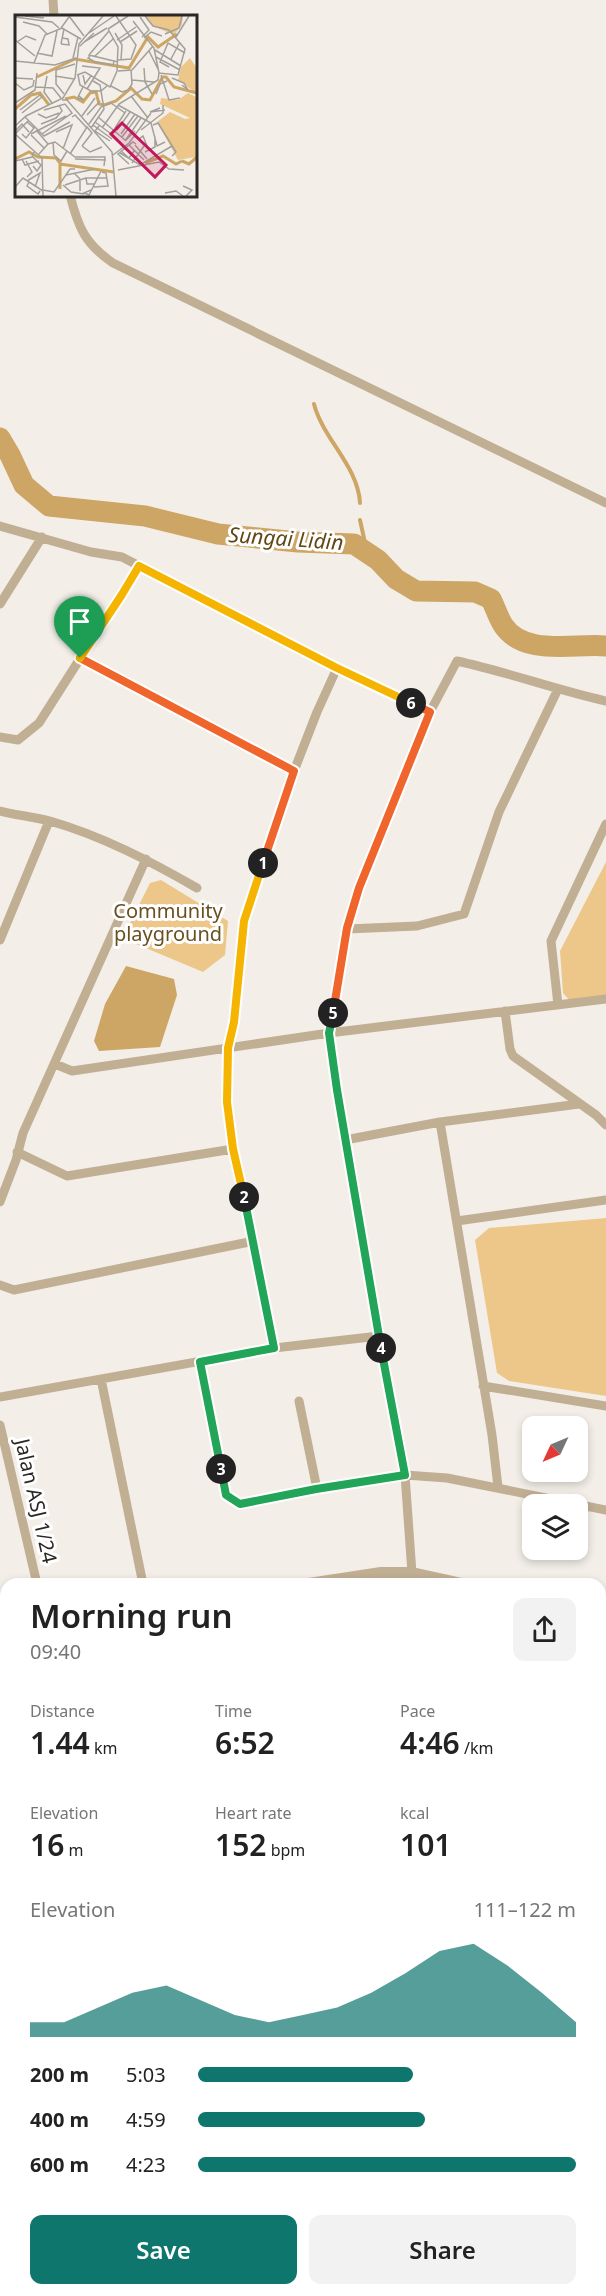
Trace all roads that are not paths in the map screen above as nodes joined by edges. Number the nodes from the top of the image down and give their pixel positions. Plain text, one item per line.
1 (53, 0) edge
2 (54, 15) edge
3 (70, 196) edge
4 (606, 503) edge
5 (0, 526) edge
6 (42, 537) junction
7 (139, 566) junction
8 (0, 604) edge
9 (80, 658) junction
10 (337, 668) junction
11 (558, 689) junction
12 (606, 701) edge
13 (430, 712) junction
14 (0, 737) edge
15 (294, 771) junction
16 (0, 811) edge
17 (49, 821) junction
18 (606, 824) edge
19 (602, 839) edge
20 (146, 859) junction
21 (196, 888) dead end
22 (3, 923) edge
23 (347, 928) junction
24 (0, 940) edge
25 (606, 999) edge
26 (558, 1005) junction
27 (505, 1011) junction
28 (329, 1033) junction
29 (228, 1048) junction
30 (55, 1064) junction
31 (579, 1104) junction
32 (440, 1122) junction
33 (606, 1125) edge
34 (345, 1140) junction
35 (233, 1149) junction
36 (17, 1152) junction
37 (606, 1200) edge
38 (0, 1202) edge
39 (457, 1221) junction
40 (254, 1241) junction
41 (0, 1286) edge
42 (379, 1336) junction
43 (274, 1348) junction
44 (200, 1362) junction
45 (101, 1379) junction
46 (483, 1386) junction
47 (0, 1397) edge
48 (299, 1401) dead end
49 (606, 1406) edge
50 (0, 1425) edge
51 (405, 1475) junction
52 (498, 1487) junction
53 (316, 1489) junction
54 (606, 1510) edge
55 (412, 1573) junction
56 (36, 1578) edge
57 (142, 1578) edge
58 (348, 1578) edge
59 (435, 1578) edge

1 - 2 street
3 - 4 street
5 - 6 street
6 - 7 street
6 - 8 street
7 - 9 street
7 - 10 street
9 - 14 street
9 - 15 street
10 - 13 street
10 - 15 street
11 - 12 street
11 - 13 street
11 - 23 street
13 - 23 street
15 - 29 street
16 - 17 street
17 - 20 street
17 - 22 street
18 - 19 street
19 - 26 street
20 - 21 street
20 - 30 street
22 - 24 street
23 - 28 street
25 - 26 street
26 - 27 street
27 - 28 street
27 - 31 street
28 - 29 street
28 - 34 street
29 - 30 street
29 - 35 street
30 - 36 street
31 - 32 street
31 - 33 street
32 - 34 street
32 - 39 street
34 - 42 street
35 - 36 street
35 - 40 street
36 - 38 street
37 - 39 street
39 - 46 street
40 - 41 street
40 - 43 street
42 - 43 street
42 - 51 street
43 - 44 street
44 - 45 street
44 - 53 street
45 - 47 street
45 - 57 street
46 - 49 street
46 - 52 street
48 - 53 street
50 - 56 street, Jalan ASJ 1/24
51 - 52 street
51 - 53 street
51 - 55 street
52 - 54 street
55 - 58 street
55 - 59 street

